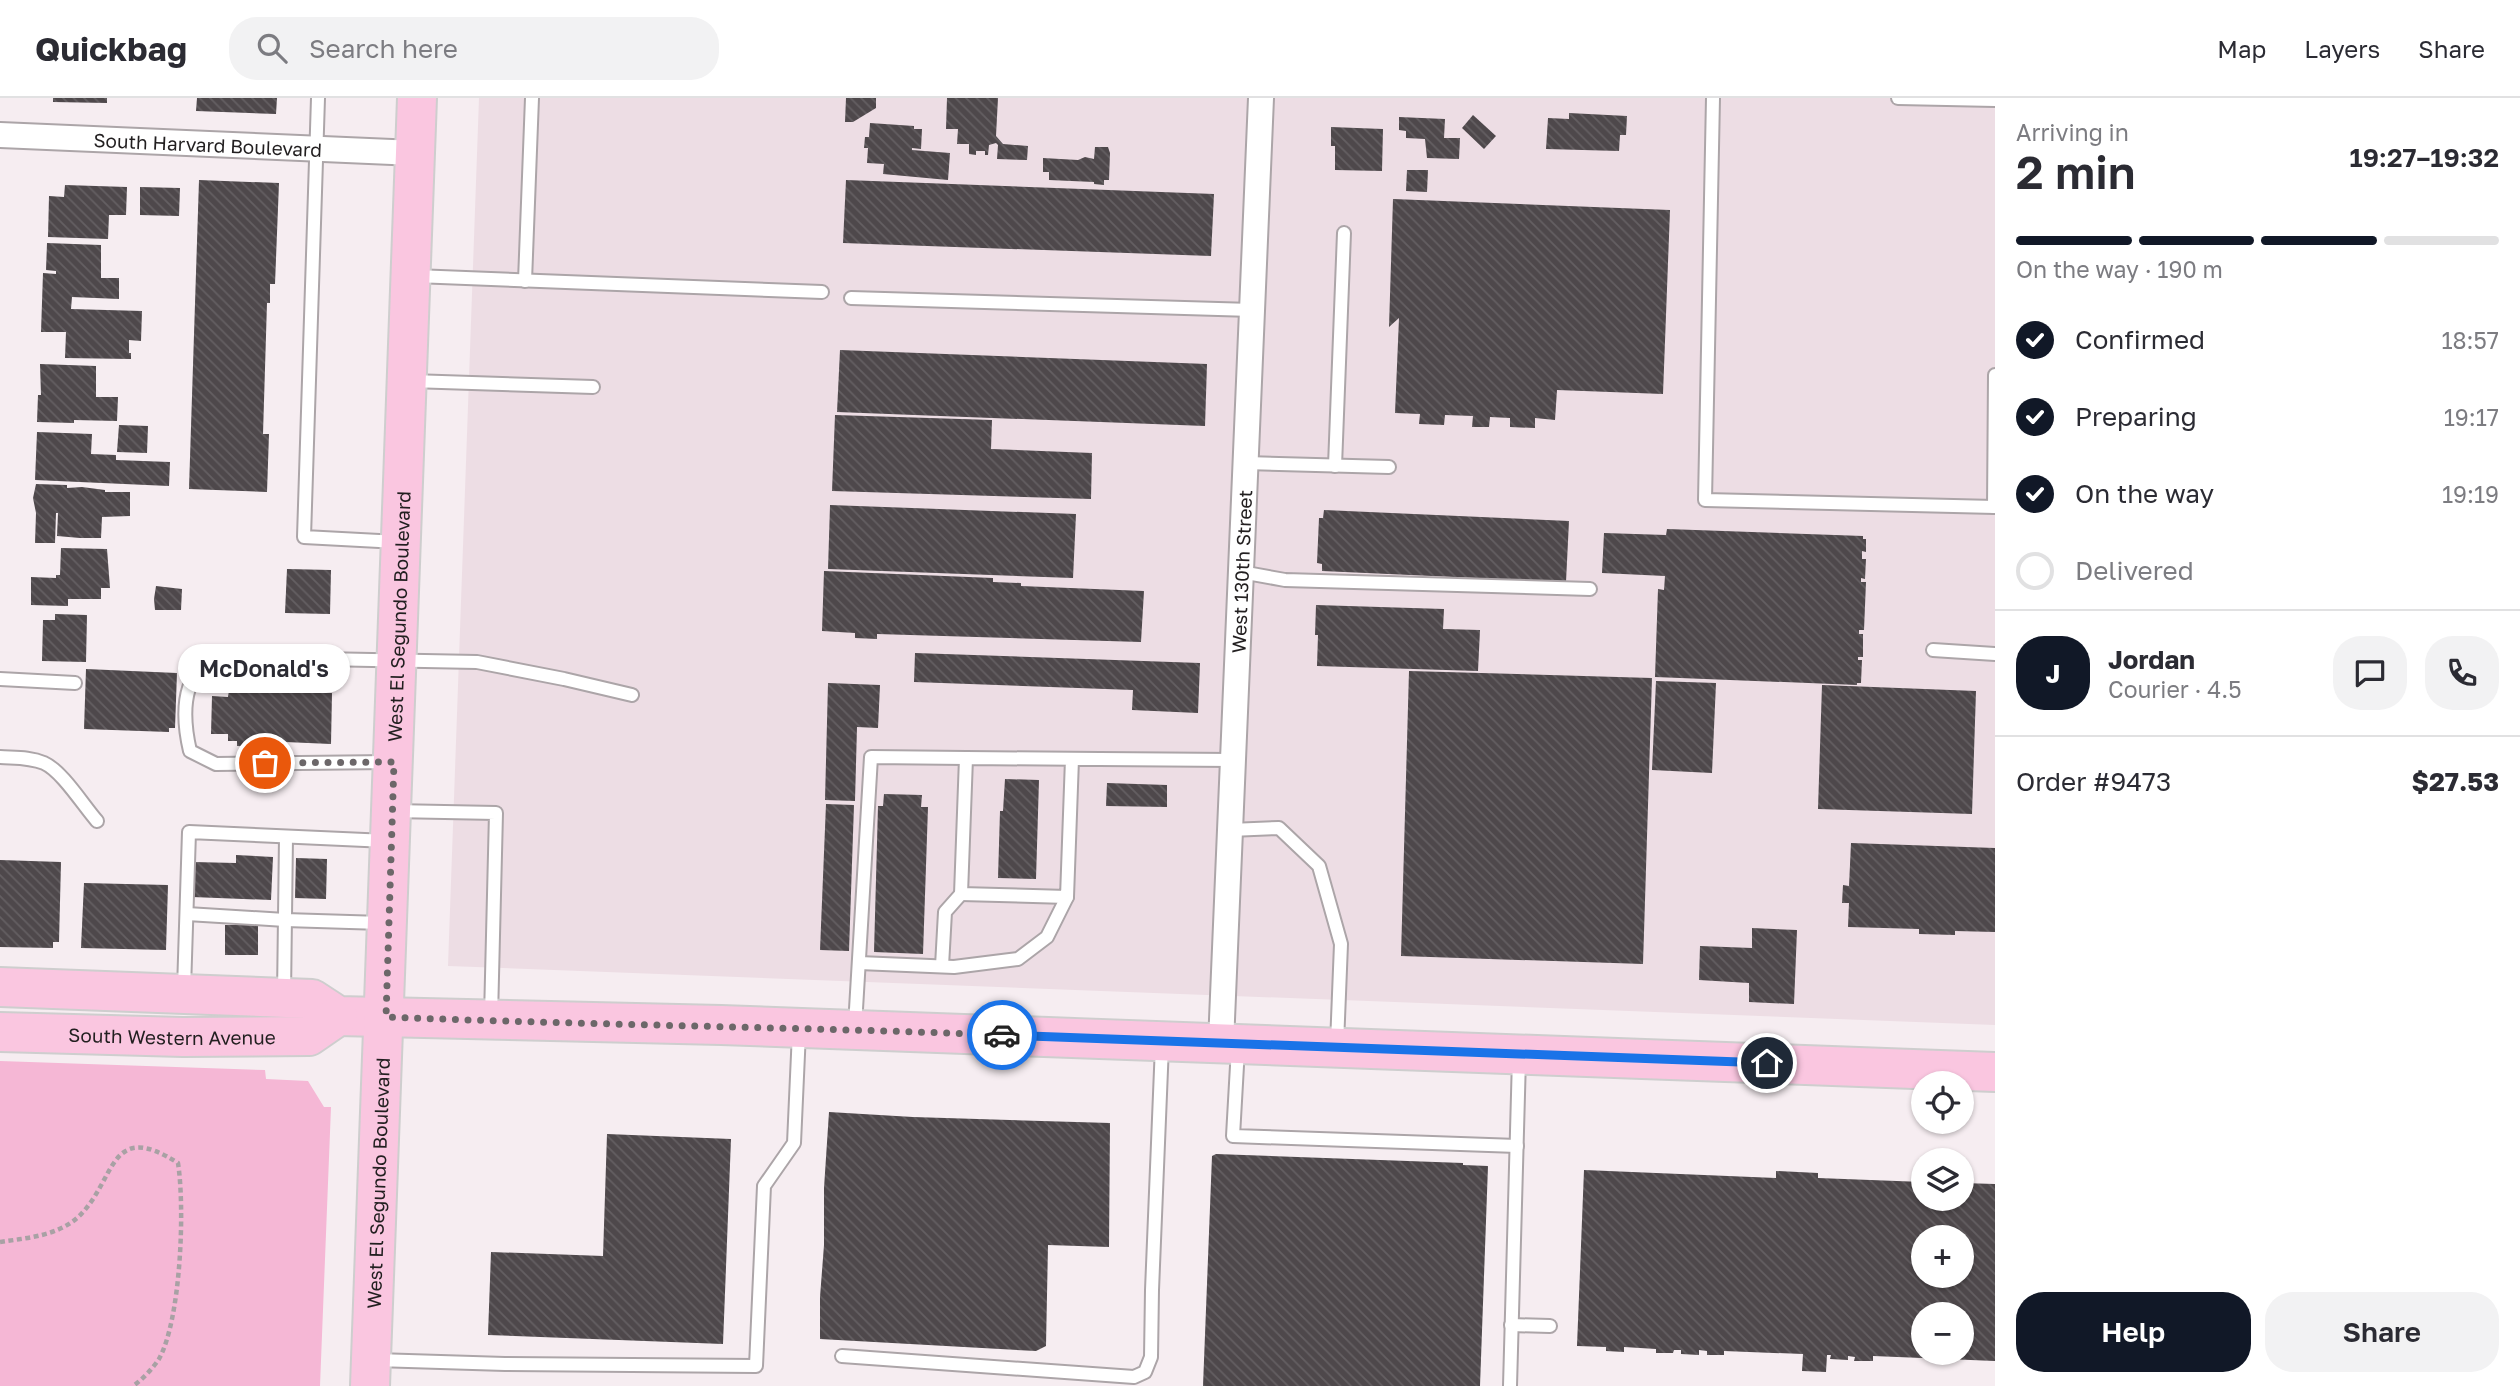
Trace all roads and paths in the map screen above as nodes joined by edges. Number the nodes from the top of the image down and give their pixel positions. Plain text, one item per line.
1 (318, 98) edge
2 (417, 98) edge
3 (532, 98) edge
4 (1261, 98) edge
5 (1713, 98) edge
6 (1898, 98) edge
7 (1995, 100) edge
8 (0, 135) edge
9 (315, 147) junction
10 (415, 153) junction
11 (1344, 233) dead end
12 (411, 276) junction
13 (525, 281) junction
14 (822, 292) dead end
15 (851, 298) dead end
16 (1252, 310) junction
17 (1995, 375) edge
18 (407, 381) junction
19 (1995, 383) edge
20 (593, 387) dead end
21 (1246, 463) junction
22 (1335, 466) junction
23 (1389, 467) dead end
24 (1995, 507) edge
25 (402, 542) junction
26 (1241, 572) junction
27 (1590, 589) dead end
28 (1933, 650) dead end
29 (1995, 653) edge
30 (397, 661) junction
31 (0, 679) edge
32 (75, 683) dead end
33 (632, 695) dead end
34 (0, 757) edge
35 (966, 758) junction
36 (1072, 759) junction
37 (1233, 760) junction
38 (394, 762) junction
39 (96, 821) dead end
40 (392, 826) junction
41 (1230, 830) junction
42 (286, 837) junction
43 (961, 894) junction
44 (1067, 897) junction
45 (187, 914) junction
46 (285, 920) junction
47 (389, 923) junction
48 (859, 963) junction
49 (943, 966) junction
50 (0, 987) edge
51 (184, 995) junction
52 (284, 998) junction
53 (338, 1016) junction
54 (386, 1017) junction
55 (491, 1021) junction
56 (800, 1028) junction
57 (855, 1030) junction
58 (0, 1032) edge
59 (1162, 1041) junction
60 (1230, 1044) junction
61 (1337, 1048) junction
62 (1519, 1054) junction
63 (1995, 1072) edge
64 (1517, 1146) junction
65 (0, 1242) edge
66 (1511, 1325) junction
67 (1550, 1326) dead end
68 (842, 1356) dead end
69 (371, 1373) edge
70 (133, 1386) edge
71 (1510, 1386) edge

1 - 9 lane
2 - 10 main road, West El Segundo Boulevard
3 - 13 lane
4 - 16 street, West 130th Street
5 - 24 lane
6 - 7 lane
8 - 9 street, South Harvard Boulevard
9 - 10 street, South Harvard Boulevard
9 - 25 lane
10 - 12 main road, West El Segundo Boulevard
11 - 22 lane
12 - 13 lane
12 - 18 main road, West El Segundo Boulevard
13 - 14 lane
15 - 16 lane
16 - 21 street, West 130th Street
17 - 19 lane
18 - 20 lane
18 - 25 main road, West El Segundo Boulevard
19 - 24 lane
21 - 22 lane
21 - 26 street, West 130th Street
22 - 23 lane
25 - 30 main road, West El Segundo Boulevard
26 - 27 lane
26 - 37 street, West 130th Street
28 - 29 lane
30 - 33 lane
30 - 38 main road, West El Segundo Boulevard
30 - 38 lane
31 - 32 lane
34 - 39 lane
35 - 36 lane
35 - 43 lane
35 - 48 lane
36 - 37 lane
36 - 44 lane
37 - 41 street, West 130th Street
38 - 40 main road, West El Segundo Boulevard
40 - 42 lane
40 - 47 main road, West El Segundo Boulevard
40 - 55 lane
41 - 60 street, West 130th Street
41 - 61 lane
42 - 45 lane
42 - 46 lane
43 - 44 lane
43 - 49 lane
44 - 49 lane
45 - 46 lane
45 - 51 lane
46 - 47 lane
46 - 52 lane
47 - 54 main road, West El Segundo Boulevard
48 - 49 lane
48 - 57 lane
50 - 51 main road, South Western Avenue
51 - 52 main road, South Western Avenue
52 - 53 main road, South Western Avenue
53 - 54 main road, South Western Avenue
53 - 58 main road, South Western Avenue
54 - 55 main road, South Western Avenue
54 - 69 main road, West El Segundo Boulevard
55 - 56 main road, South Western Avenue
56 - 57 main road, South Western Avenue
56 - 69 lane
57 - 59 main road, South Western Avenue
59 - 60 main road, South Western Avenue
59 - 68 lane
60 - 61 main road, South Western Avenue
60 - 64 lane
61 - 62 main road, South Western Avenue
62 - 63 main road, South Western Avenue
62 - 64 lane
64 - 66 lane
65 - 70 path
66 - 67 lane
66 - 71 lane

